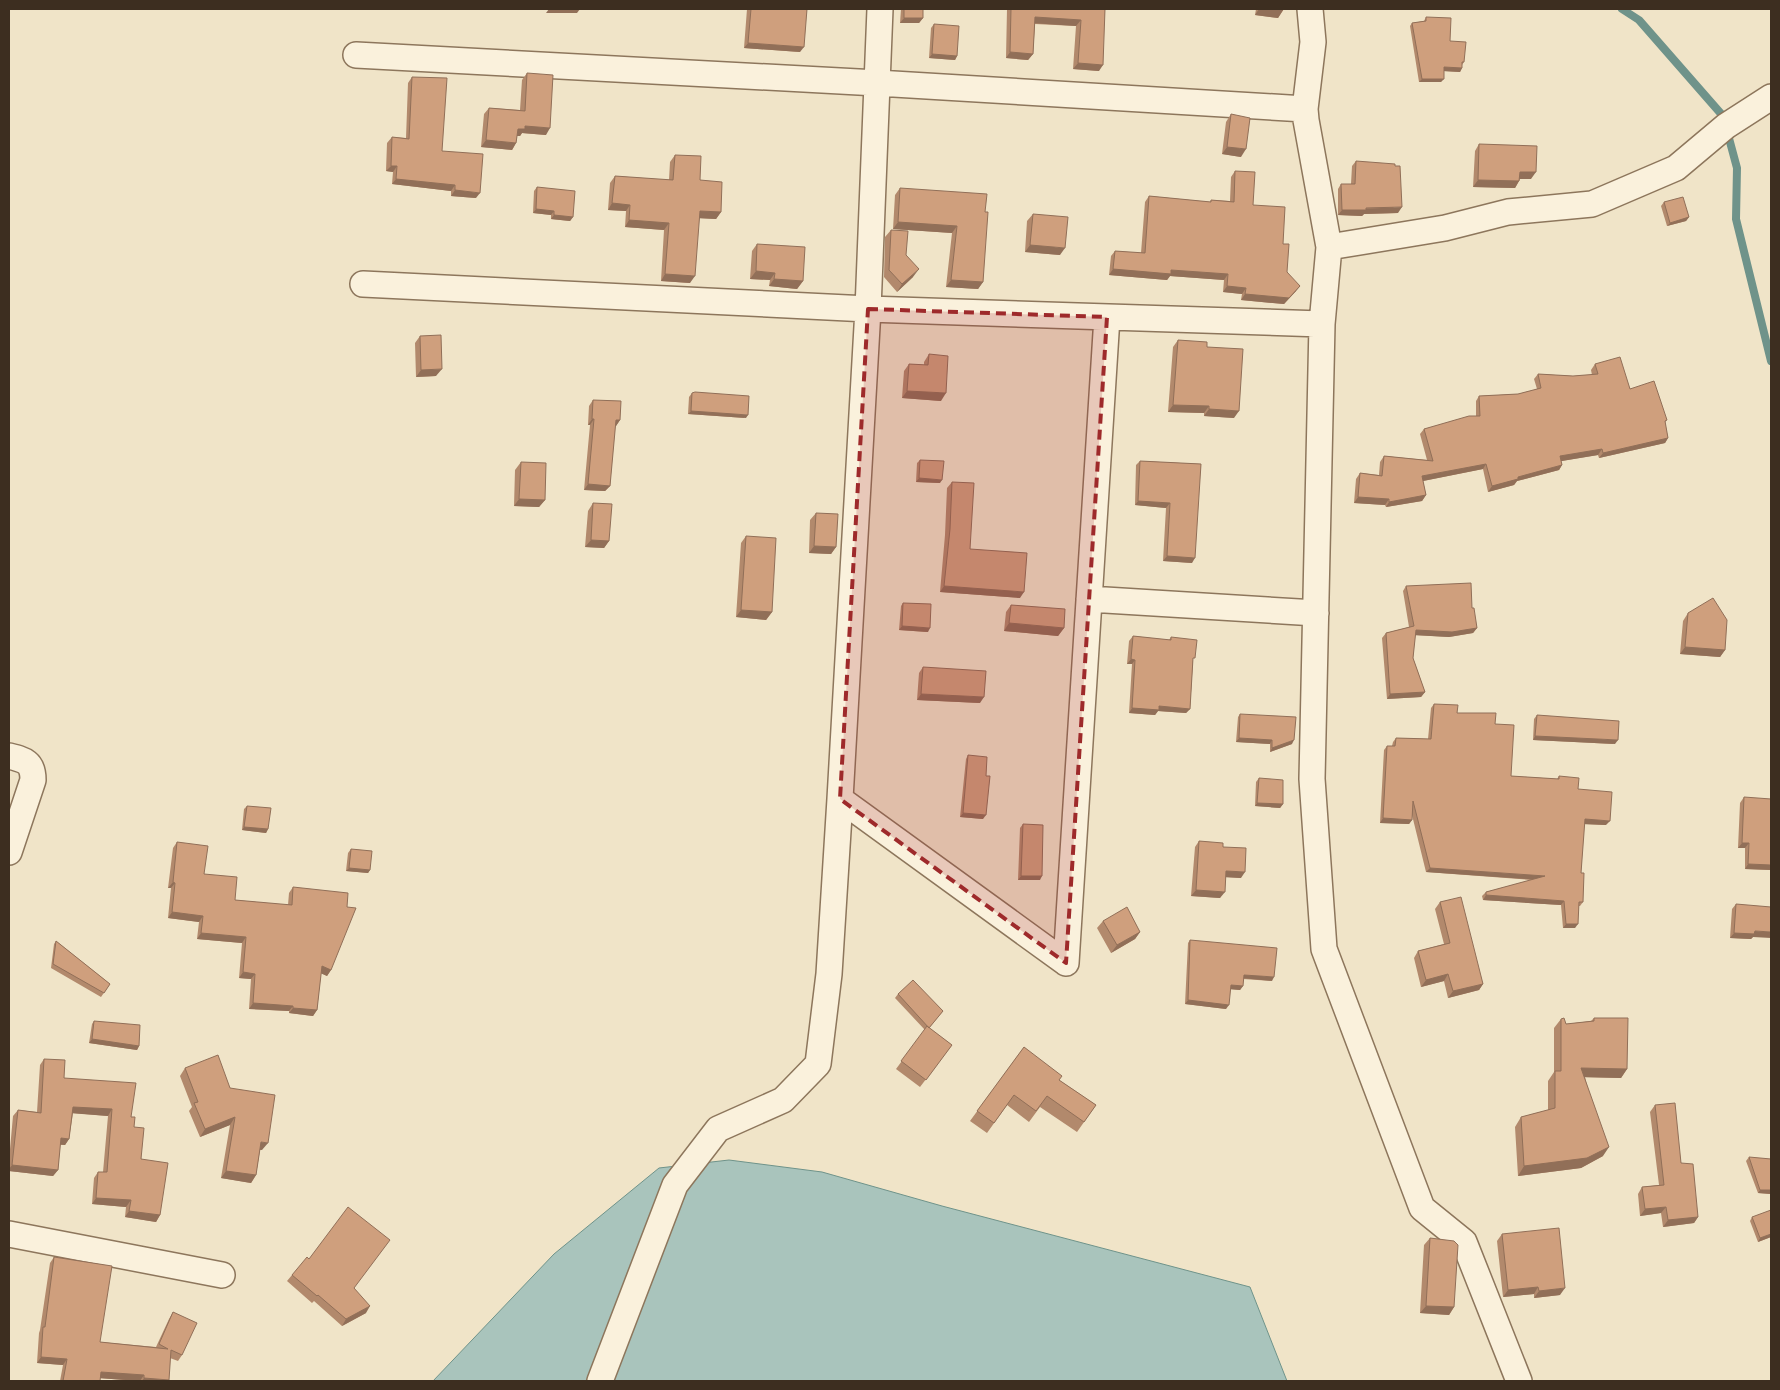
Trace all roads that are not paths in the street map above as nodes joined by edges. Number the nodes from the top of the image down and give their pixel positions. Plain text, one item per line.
1 (880, 9) edge
2 (1310, 9) edge
3 (356, 55) dead end
4 (877, 83) junction
5 (1771, 97) edge
6 (1305, 109) junction
7 (1329, 247) junction
8 (363, 284) dead end
9 (868, 309) junction
10 (1107, 317) junction
11 (1322, 324) junction
12 (1089, 599) junction
13 (1316, 613) junction
14 (9, 756) edge
15 (840, 799) junction
16 (9, 852) edge
17 (9, 1234) edge
18 (222, 1276) dead end
19 (600, 1381) edge
20 (1519, 1381) edge

1 - 4 street
2 - 6 street
3 - 4 street
4 - 6 street
4 - 9 street
5 - 7 street
6 - 7 street
7 - 11 street
8 - 9 street
9 - 10 street
9 - 15 street
10 - 11 street
10 - 12 street
11 - 13 street
12 - 13 street
12 - 15 street
13 - 20 street
14 - 16 street
15 - 19 street
17 - 18 street

